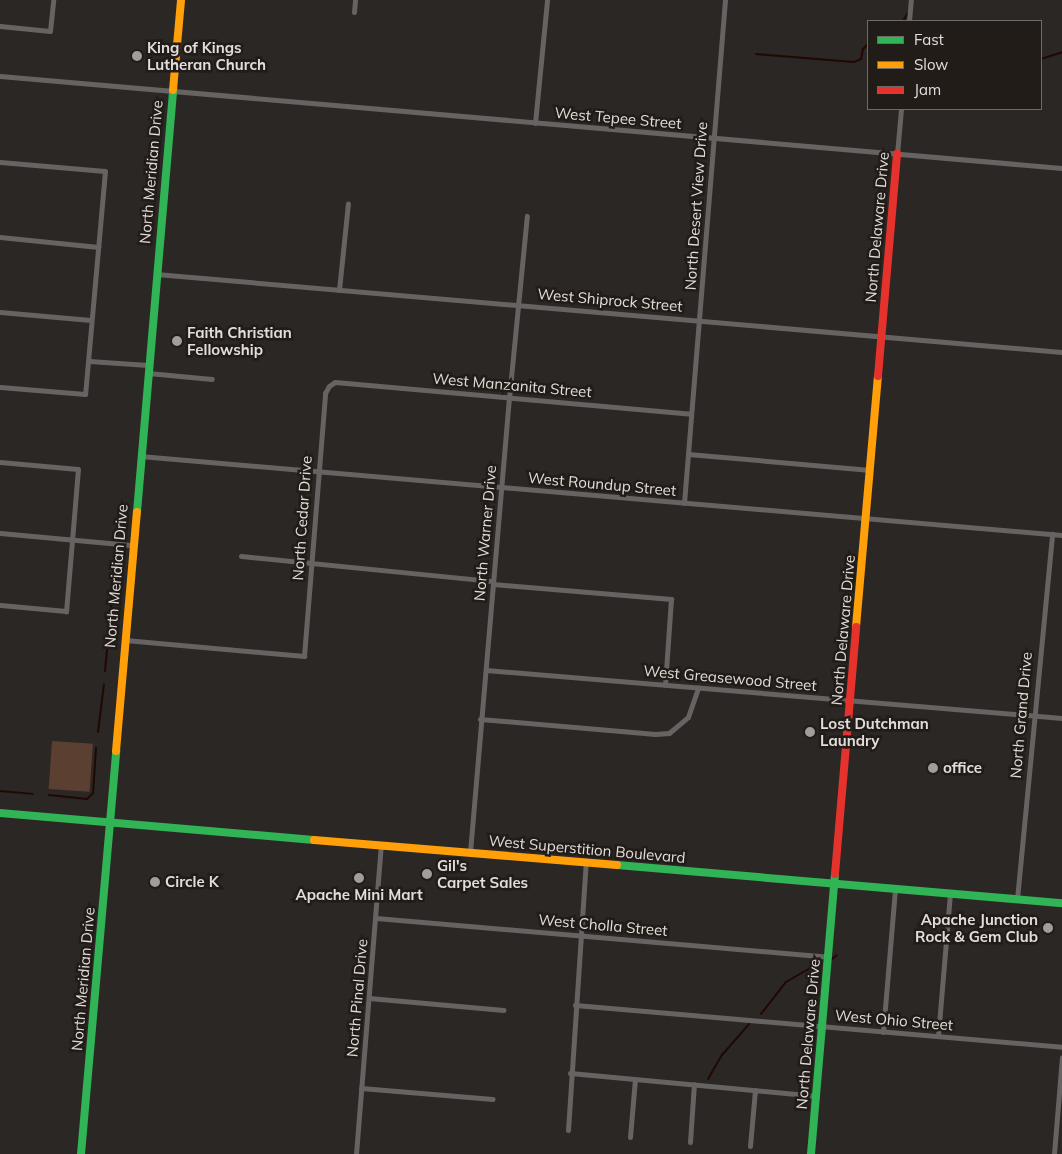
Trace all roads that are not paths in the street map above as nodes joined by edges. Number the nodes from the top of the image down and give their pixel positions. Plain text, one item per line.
1 (53, 0) edge
2 (181, 0) edge
3 (355, 0) edge
4 (547, 0) edge
5 (725, 0) edge
6 (911, 0) edge
7 (354, 12) dead end
8 (909, 20) edge
9 (0, 26) edge
10 (0, 76) edge
11 (172, 92) junction
12 (901, 110) edge
13 (535, 123) junction
14 (713, 138) junction
15 (897, 154) junction
16 (0, 162) edge
17 (1062, 168) edge
18 (348, 203) dead end
19 (527, 216) dead end
20 (0, 238) edge
21 (98, 247) junction
22 (156, 274) junction
23 (339, 290) junction
24 (518, 305) junction
25 (0, 312) edge
26 (91, 320) junction
27 (700, 320) junction
28 (882, 336) junction
29 (1062, 352) edge
30 (88, 361) junction
31 (148, 369) junction
32 (212, 379) dead end
33 (332, 384) joint
34 (0, 387) edge
35 (509, 398) junction
36 (691, 414) junction
37 (688, 454) junction
38 (140, 456) junction
39 (0, 462) edge
40 (870, 470) junction
41 (318, 472) junction
42 (501, 487) junction
43 (684, 503) junction
44 (866, 518) junction
45 (0, 533) edge
46 (1052, 534) junction
47 (1062, 535) edge
48 (72, 540) junction
49 (133, 545) junction
50 (241, 556) dead end
51 (311, 564) junction
52 (493, 582) junction
53 (0, 605) edge
54 (124, 640) junction
55 (486, 670) junction
56 (665, 685) junction
57 (698, 688) junction
58 (850, 701) junction
59 (1033, 716) junction
60 (1062, 718) edge
61 (480, 719) junction
62 (0, 813) edge
63 (110, 821) junction
64 (381, 844) junction
65 (470, 852) junction
66 (586, 862) junction
67 (834, 884) junction
68 (895, 889) junction
69 (950, 894) junction
70 (1017, 899) junction
71 (1062, 903) edge
72 (376, 918) junction
73 (580, 936) junction
74 (828, 957) junction
75 (369, 998) junction
76 (575, 1005) junction
77 (503, 1010) dead end
78 (822, 1026) junction
79 (883, 1032) junction
80 (938, 1036) junction
81 (1062, 1047) edge
82 (1062, 1057) edge
83 (570, 1073) junction
84 (635, 1079) junction
85 (694, 1084) junction
86 (361, 1088) junction
87 (755, 1090) junction
88 (817, 1096) junction
89 (493, 1099) dead end
90 (568, 1130) dead end
91 (630, 1137) dead end
92 (690, 1142) dead end
93 (750, 1146) dead end
94 (81, 1154) edge
95 (356, 1154) edge
96 (811, 1154) edge
97 (1054, 1154) edge

1 - 9 street
2 - 11 street, North Meridian Drive
3 - 7 street
4 - 13 street
5 - 14 street, North Desert View Drive
6 - 8 street
10 - 11 street, West Tepee Street
11 - 13 street, West Tepee Street
11 - 22 street, North Meridian Drive
12 - 15 street, North Delaware Drive
13 - 14 street, West Tepee Street
14 - 15 street, West Tepee Street
14 - 27 street, North Desert View Drive
15 - 17 street, West Tepee Street
15 - 28 street, North Delaware Drive
16 - 21 street
18 - 23 street
19 - 24 street, North Warner Drive
20 - 21 street
21 - 26 street
22 - 23 street, West Shiprock Street
22 - 31 street, North Meridian Drive
23 - 24 street, West Shiprock Street
24 - 27 street, West Shiprock Street
24 - 35 street, North Warner Drive
25 - 26 street
26 - 30 street
27 - 28 street, West Shiprock Street
27 - 36 street, North Desert View Drive
28 - 29 street, West Shiprock Street
28 - 40 street, North Delaware Drive
30 - 31 street
30 - 34 street
31 - 32 street
31 - 38 street, North Meridian Drive
33 - 35 street, West Manzanita Street
33 - 41 street, North Cedar Drive
35 - 36 street, West Manzanita Street
35 - 42 street, North Warner Drive
36 - 37 street, North Desert View Drive
37 - 40 street
37 - 43 street, North Desert View Drive
38 - 41 street, West Roundup Street
38 - 49 street, North Meridian Drive
39 - 48 street
40 - 44 street, North Delaware Drive
41 - 42 street, West Roundup Street
41 - 51 street, North Cedar Drive
42 - 43 street, West Roundup Street
42 - 52 street, North Warner Drive
43 - 44 street, West Roundup Street
44 - 46 street, West Roundup Street
44 - 58 street, North Delaware Drive
45 - 48 street
46 - 47 street, West Roundup Street
46 - 59 street, North Grand Drive
48 - 49 street
48 - 53 street
49 - 54 street, North Meridian Drive
50 - 51 street
51 - 52 street
51 - 54 street, North Cedar Drive
52 - 55 street, North Warner Drive
52 - 56 street
54 - 63 street, North Meridian Drive
55 - 56 street, West Greasewood Street
55 - 61 street, North Warner Drive
56 - 57 street, West Greasewood Street
57 - 58 street, West Greasewood Street
57 - 61 street
58 - 59 street, West Greasewood Street
58 - 67 street, North Delaware Drive
59 - 60 street, West Greasewood Street
59 - 70 street, North Grand Drive
61 - 65 street, North Warner Drive
62 - 63 street, West Superstition Boulevard
63 - 64 street, West Superstition Boulevard
63 - 94 street, North Meridian Drive
64 - 65 street, West Superstition Boulevard
64 - 72 street, North Pinal Drive
65 - 66 street, West Superstition Boulevard
66 - 67 street, West Superstition Boulevard
66 - 73 street
67 - 68 street, West Superstition Boulevard
67 - 74 street, North Delaware Drive
68 - 69 street, West Superstition Boulevard
68 - 79 street
69 - 70 street, West Superstition Boulevard
69 - 80 street
70 - 71 street, West Superstition Boulevard
72 - 73 street, West Cholla Street
72 - 75 street, North Pinal Drive
73 - 74 street, West Cholla Street
73 - 76 street
74 - 78 street, North Delaware Drive
75 - 77 street
75 - 86 street, North Pinal Drive
76 - 78 street, West Ohio Street
76 - 83 street
78 - 79 street, West Ohio Street
78 - 88 street, North Delaware Drive
79 - 80 street, West Ohio Street
80 - 81 street, West Ohio Street
82 - 97 street
83 - 84 street
83 - 90 street
84 - 85 street
84 - 91 street
85 - 87 street
85 - 92 street
86 - 89 street
86 - 95 street, North Pinal Drive
87 - 88 street
87 - 93 street
88 - 96 street, North Delaware Drive

